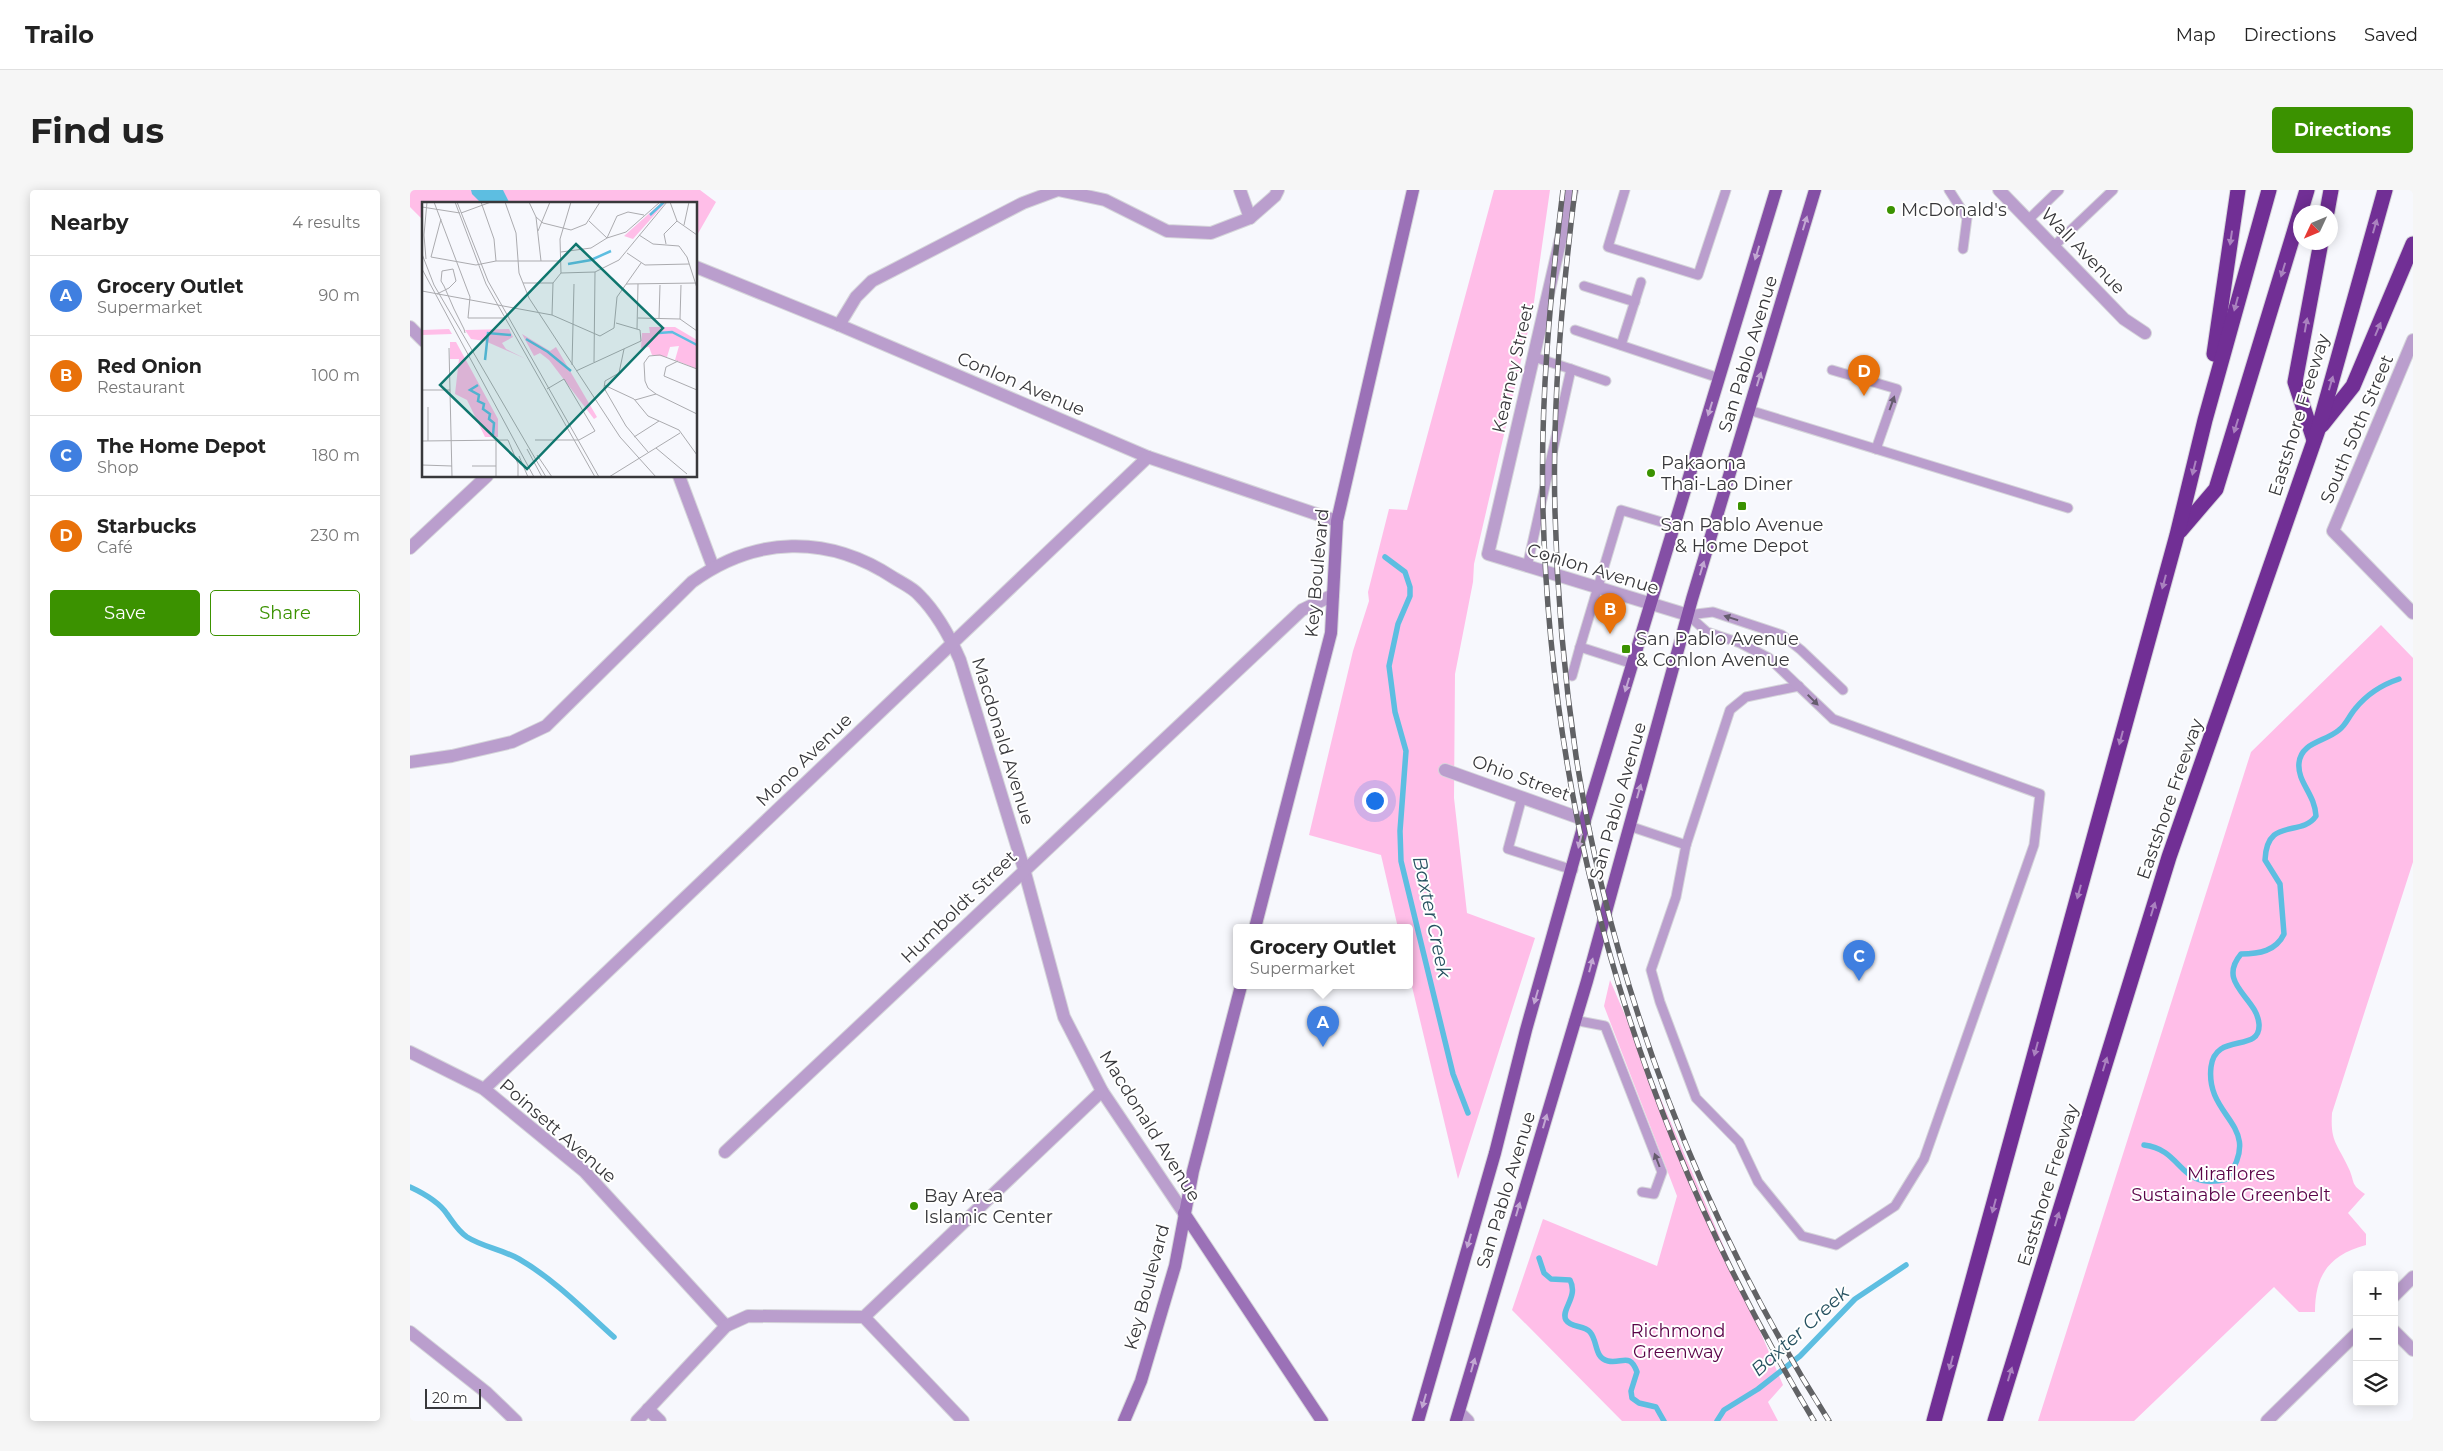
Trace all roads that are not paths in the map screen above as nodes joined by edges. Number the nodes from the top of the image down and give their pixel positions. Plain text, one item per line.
1 (1240, 190) edge
2 (1278, 190) edge
3 (1414, 190) edge
4 (1572, 190) edge
5 (1625, 190) edge
6 (1726, 190) edge
7 (1776, 190) edge
8 (1815, 190) edge
9 (1949, 190) edge
10 (1999, 190) edge
11 (2059, 190) edge
12 (2113, 190) edge
13 (2238, 190) edge
14 (2269, 190) edge
15 (2308, 190) edge
16 (2331, 190) edge
17 (2385, 190) edge
18 (2328, 205) edge
19 (1250, 218) junction
20 (2028, 220) junction
21 (2413, 244) edge
22 (2054, 246) junction
23 (1963, 249) dead end
24 (2320, 250) edge
25 (698, 268) edge
26 (1641, 282) dead end
27 (1584, 286) dead end
28 (1635, 302) junction
29 (840, 325) junction
30 (410, 327) edge
31 (1575, 330) dead end
32 (2145, 333) dead end
33 (422, 339) edge
34 (2413, 340) edge
35 (1622, 346) junction
36 (1534, 357) junction
37 (1571, 369) junction
38 (1832, 370) dead end
39 (1719, 378) junction
40 (1606, 381) dead end
41 (1749, 410) junction
42 (2205, 420) junction
43 (2316, 435) junction
44 (1876, 449) junction
45 (1148, 457) junction
46 (485, 478) edge
47 (680, 478) edge
48 (2068, 508) dead end
49 (1337, 521) junction
50 (1674, 526) junction
51 (2177, 535) junction
52 (410, 548) edge
53 (1488, 554) joint
54 (713, 567) junction
55 (1528, 567) junction
56 (1597, 588) junction
57 (1333, 595) junction
58 (1651, 605) junction
59 (2413, 613) edge
60 (1688, 615) junction
61 (952, 643) junction
62 (1580, 647) junction
63 (1633, 664) junction
64 (1572, 676) dead end
65 (1799, 686) junction
66 (1843, 690) dead end
67 (410, 762) edge
68 (1445, 770) dead end
69 (1522, 797) junction
70 (1585, 820) junction
71 (1629, 826) junction
72 (1686, 845) junction
73 (1024, 869) junction
74 (1573, 870) junction
75 (1257, 924) edge
76 (1240, 989) edge
77 (1574, 1020) junction
78 (410, 1052) edge
79 (484, 1089) junction
80 (1102, 1090) junction
81 (725, 1152) dead end
82 (1642, 1192) dead end
83 (1184, 1213) junction
84 (2413, 1277) edge
85 (2398, 1292) edge
86 (864, 1318) junction
87 (726, 1326) junction
88 (410, 1332) edge
89 (2398, 1335) edge
90 (2353, 1336) edge
91 (2413, 1350) edge
92 (1942, 1392) junction
93 (648, 1409) junction
94 (1457, 1416) edge
95 (516, 1421) edge
96 (637, 1421) edge
97 (660, 1421) edge
98 (963, 1421) edge
99 (1124, 1421) edge
100 (1322, 1421) edge
101 (1418, 1421) edge
102 (1468, 1421) edge
103 (1930, 1421) edge
104 (1934, 1421) edge
105 (1995, 1421) edge
106 (2267, 1421) edge

1 - 19 street
2 - 19 street
3 - 49 street, Key Boulevard
4 - 36 street, Kearney Street
5 - 6 lane
7 -> 39 main road, San Pablo Avenue
41 -> 8 main road, San Pablo Avenue
9 - 23 lane
10 - 20 street, Wall Avenue
11 - 20 lane
12 - 22 lane
13 -> 42 highway
14 -> 42 highway
15 -> 51 highway
16 - 18 highway
43 -> 17 highway, Eastshore Freeway
19 - 29 street
20 - 22 street, Wall Avenue
43 -> 21 highway
22 - 32 street, Wall Avenue
43 -> 24 highway
25 - 29 street, Conlon Avenue
26 - 28 lane
27 - 28 lane
28 - 35 lane
29 - 45 street, Conlon Avenue
30 - 33 street
31 - 35 lane
34 - 59 street, South 50th Street
35 - 39 lane
36 - 37 lane
36 - 53 street, Kearney Street
37 - 40 lane
37 - 55 lane
44 -> 38 lane
39 -> 50 main road, San Pablo Avenue
41 - 44 lane
60 -> 41 main road, San Pablo Avenue
42 -> 51 highway
105 -> 43 highway, Eastshore Freeway
44 - 48 lane
45 - 49 street, Conlon Avenue
45 - 61 street, Mono Avenue
46 - 52 street
47 - 54 street
49 - 57 street, Key Boulevard
50 - 56 lane
50 - 58 main road, San Pablo Avenue
51 -> 92 highway
53 - 55 street, Conlon Avenue
54 - 61 street, Macdonald Avenue
54 - 67 street, Macdonald Avenue
55 - 56 street, Conlon Avenue
56 - 58 street, Conlon Avenue
56 - 62 lane
57 - 73 street, Humboldt Street
57 - 75 street, Key Boulevard
58 - 60 street, Conlon Avenue
58 - 63 main road, San Pablo Avenue
60 - 65 lane
66 -> 60 lane
71 -> 60 main road, San Pablo Avenue
61 - 73 street, Macdonald Avenue
61 - 79 street, Mono Avenue
62 - 63 lane
62 - 64 lane
63 -> 70 main road, San Pablo Avenue
65 - 72 lane
65 -> 72 lane
68 - 69 street, Ohio Street
69 - 70 street, Ohio Street
69 - 74 lane
70 -> 74 main road, San Pablo Avenue
71 - 72 lane
77 -> 71 main road, San Pablo Avenue
73 - 80 street, Macdonald Avenue
73 - 81 street, Humboldt Street
74 -> 101 main road, San Pablo Avenue
76 - 83 street, Key Boulevard
82 -> 77 lane
94 -> 77 main road, San Pablo Avenue
78 - 79 street, Poinsett Avenue
79 - 87 street, Poinsett Avenue
80 - 83 street, Macdonald Avenue
80 - 86 street
83 - 99 street, Key Boulevard
83 - 100 street, Macdonald Avenue
84 - 85 street
86 - 87 street
86 - 98 street
87 - 93 street
88 - 95 street
89 - 91 street
90 - 106 street
92 - 103 highway
92 - 104 highway
93 - 96 street
93 - 97 street
94 - 102 street

